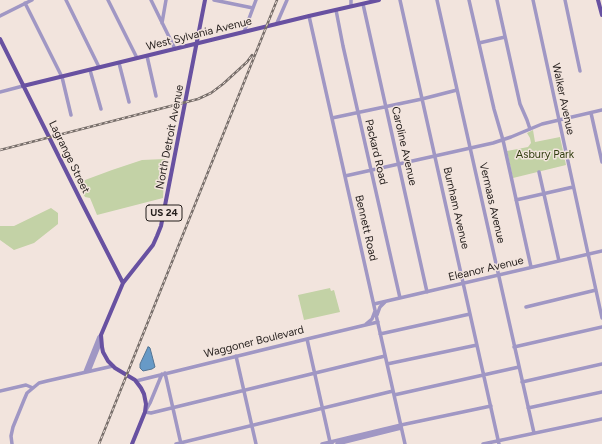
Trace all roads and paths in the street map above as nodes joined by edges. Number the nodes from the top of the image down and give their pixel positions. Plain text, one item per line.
1 (32, 0) edge
2 (66, 0) edge
3 (108, 0) edge
4 (151, 0) edge
5 (166, 0) edge
6 (205, 0) edge
7 (214, 0) edge
8 (256, 0) edge
9 (287, 0) edge
10 (351, 0) edge
11 (379, 0) edge
12 (400, 0) edge
13 (437, 0) edge
14 (469, 0) edge
15 (497, 0) edge
16 (533, 0) edge
17 (565, 0) edge
18 (598, 0) edge
19 (25, 3) junction
20 (363, 4) junction
21 (351, 6) junction
22 (253, 8) junction
23 (336, 10) junction
24 (602, 15) edge
25 (0, 16) edge
26 (309, 16) junction
27 (162, 23) junction
28 (277, 23) junction
29 (244, 32) junction
30 (505, 37) junction
31 (0, 39) edge
32 (197, 43) junction
33 (479, 43) junction
34 (1, 45) edge
35 (175, 49) junction
36 (148, 56) junction
37 (137, 58) junction
38 (119, 63) junction
39 (99, 67) junction
40 (90, 70) junction
41 (580, 71) dead end
42 (62, 77) junction
43 (24, 86) junction
44 (457, 90) junction
45 (0, 92) edge
46 (156, 96) dead end
47 (422, 99) junction
48 (129, 102) dead end
49 (386, 107) junction
50 (101, 109) dead end
51 (602, 110) edge
52 (358, 112) junction
53 (591, 112) junction
54 (71, 115) dead end
55 (332, 118) junction
56 (559, 120) junction
57 (530, 129) junction
58 (502, 140) junction
59 (470, 149) junction
60 (435, 157) junction
61 (602, 162) edge
62 (399, 165) junction
63 (371, 171) junction
64 (539, 172) dead end
65 (345, 176) junction
66 (573, 187) junction
67 (544, 194) junction
68 (516, 200) junction
69 (602, 251) edge
70 (588, 254) junction
71 (559, 261) junction
72 (531, 267) junction
73 (499, 275) junction
74 (123, 283) junction
75 (464, 283) junction
76 (596, 290) junction
77 (427, 292) junction
78 (400, 298) junction
79 (385, 301) junction
80 (374, 306) junction
81 (526, 306) dead end
82 (470, 314) junction
83 (376, 316) junction
84 (602, 318) edge
85 (378, 322) junction
86 (364, 325) junction
87 (602, 327) edge
88 (380, 334) junction
89 (101, 338) junction
90 (307, 338) junction
91 (477, 345) junction
92 (514, 346) junction
93 (236, 356) junction
94 (385, 356) junction
95 (387, 364) junction
96 (602, 364) edge
97 (113, 366) junction
98 (519, 367) junction
99 (87, 372) junction
100 (164, 374) junction
101 (314, 374) junction
102 (484, 375) junction
103 (136, 381) junction
104 (522, 382) junction
105 (33, 388) junction
106 (0, 391) edge
107 (244, 391) junction
108 (602, 392) edge
109 (394, 393) junction
110 (490, 406) junction
111 (173, 408) junction
112 (322, 408) junction
113 (528, 408) junction
114 (145, 412) junction
115 (602, 419) edge
116 (252, 426) junction
117 (401, 426) junction
118 (534, 433) junction
119 (365, 435) junction
120 (499, 442) edge
121 (181, 443) edge
122 (330, 443) edge
123 (12, 444) edge
124 (132, 444) edge
125 (176, 444) edge
126 (256, 444) edge
127 (322, 444) edge
128 (337, 444) edge
129 (405, 444) edge
130 (483, 444) edge

1 - 19 street
2 - 39 street
3 - 37 street
4 - 27 street
5 - 27 street
6 - 32 main road, North Detroit Avenue / US 24
7 - 22 street
8 - 22 street
9 - 28 street
10 - 21 street
11 - 20 main road, West Sylvania Avenue
12 - 47 street, Burnham Avenue
13 - 44 street, Vermaas Avenue
14 - 33 street
15 - 30 street
16 - 56 street, Walker Avenue
17 - 41 street
18 - 24 main road
19 - 25 street
19 - 42 street
20 - 21 main road, West Sylvania Avenue
20 - 49 street, Caroline Avenue
21 - 23 main road, West Sylvania Avenue
22 - 29 street
23 - 26 main road, West Sylvania Avenue
23 - 52 street, Packard Road
26 - 28 main road, West Sylvania Avenue
26 - 55 street, Bennett Road
27 - 35 street
28 - 29 main road, West Sylvania Avenue
29 - 32 main road, West Sylvania Avenue
30 - 33 street
30 - 57 street
31 - 34 main road, Lagrange Street
32 - 35 main road, West Sylvania Avenue
32 - 74 main road, North Detroit Avenue / US 24
33 - 58 street
34 - 43 main road, Lagrange Street
35 - 36 main road, West Sylvania Avenue
36 - 37 main road, West Sylvania Avenue
36 - 46 street
37 - 38 main road, West Sylvania Avenue
38 - 39 main road, West Sylvania Avenue
38 - 48 street
39 - 40 main road, West Sylvania Avenue
40 - 42 main road, West Sylvania Avenue
40 - 50 street
42 - 43 main road, West Sylvania Avenue
42 - 54 street
43 - 45 street
43 - 74 main road, Lagrange Street
44 - 47 street
44 - 59 street, Vermaas Avenue
47 - 49 street
47 - 60 street, Burnham Avenue
49 - 52 street
49 - 62 street, Caroline Avenue
51 - 53 street
52 - 55 street
52 - 63 street, Packard Road
53 - 56 street
53 - 61 street
55 - 65 street, Bennett Road
56 - 57 street
56 - 66 street, Walker Avenue
57 - 58 street
58 - 59 street
58 - 68 street
59 - 60 street
59 - 73 street, Vermaas Avenue
60 - 62 street
60 - 75 street, Burnham Avenue
62 - 63 street
62 - 77 street, Caroline Avenue
63 - 65 street
63 - 78 street, Packard Road
64 - 67 street
65 - 80 street, Bennett Road
66 - 67 street
66 - 70 street, Walker Avenue
67 - 68 street
67 - 71 street
68 - 72 street
69 - 70 street, Eleanor Avenue
70 - 71 street, Eleanor Avenue
70 - 76 street, Walker Avenue
71 - 72 street, Eleanor Avenue
72 - 73 street, Eleanor Avenue
73 - 75 street, Eleanor Avenue
73 - 92 street, Vermaas Avenue
74 - 89 main road, North Detroit Avenue / US 24
75 - 77 street, Eleanor Avenue
75 - 82 street, Burnham Avenue
76 - 81 street
76 - 84 street, Walker Avenue
77 - 78 street, Eleanor Avenue
78 - 79 street, Eleanor Avenue
79 - 80 street, Eleanor Avenue
79 - 83 street
80 - 83 street, Bennett Road
80 - 86 street
82 - 88 street
82 - 91 street, Burnham Avenue
83 - 85 street, Bennett Road
85 - 86 street, Waggoner Boulevard
85 - 88 street, Bennett Road
86 - 90 street, Waggoner Boulevard
87 - 92 street
88 - 94 street, Bennett Road
89 - 97 main road
89 - 99 street
90 - 93 street, Waggoner Boulevard
90 - 101 street
91 - 95 street
91 - 102 street, Burnham Avenue
92 - 98 street, Vermaas Avenue
93 - 100 street, Waggoner Boulevard
93 - 107 street
94 - 95 street, Bennett Road
94 - 101 street
95 - 109 street, Bennett Road
96 - 104 street
97 - 99 street
97 - 103 main road
98 - 102 street
98 - 104 street, Vermaas Avenue
99 - 105 street
100 - 103 street, Waggoner Boulevard
100 - 111 street
100 - 114 street
101 - 107 street
101 - 112 street
102 - 109 street
102 - 110 street, Burnham Avenue
103 - 114 main road
104 - 113 street, Vermaas Avenue
105 - 106 street
105 - 123 street
107 - 111 street
107 - 116 street
108 - 113 street
109 - 112 street
109 - 117 street, Bennett Road
110 - 117 street
110 - 120 street, Burnham Avenue
111 - 114 street
111 - 121 street
112 - 116 street
112 - 122 street
113 - 118 street, Vermaas Avenue
114 - 124 main road
115 - 118 street
116 - 121 street
116 - 126 street
117 - 119 street
117 - 129 street, Bennett Road
118 - 120 street
119 - 122 street
119 - 128 street
120 - 130 street
121 - 125 street
122 - 127 street

